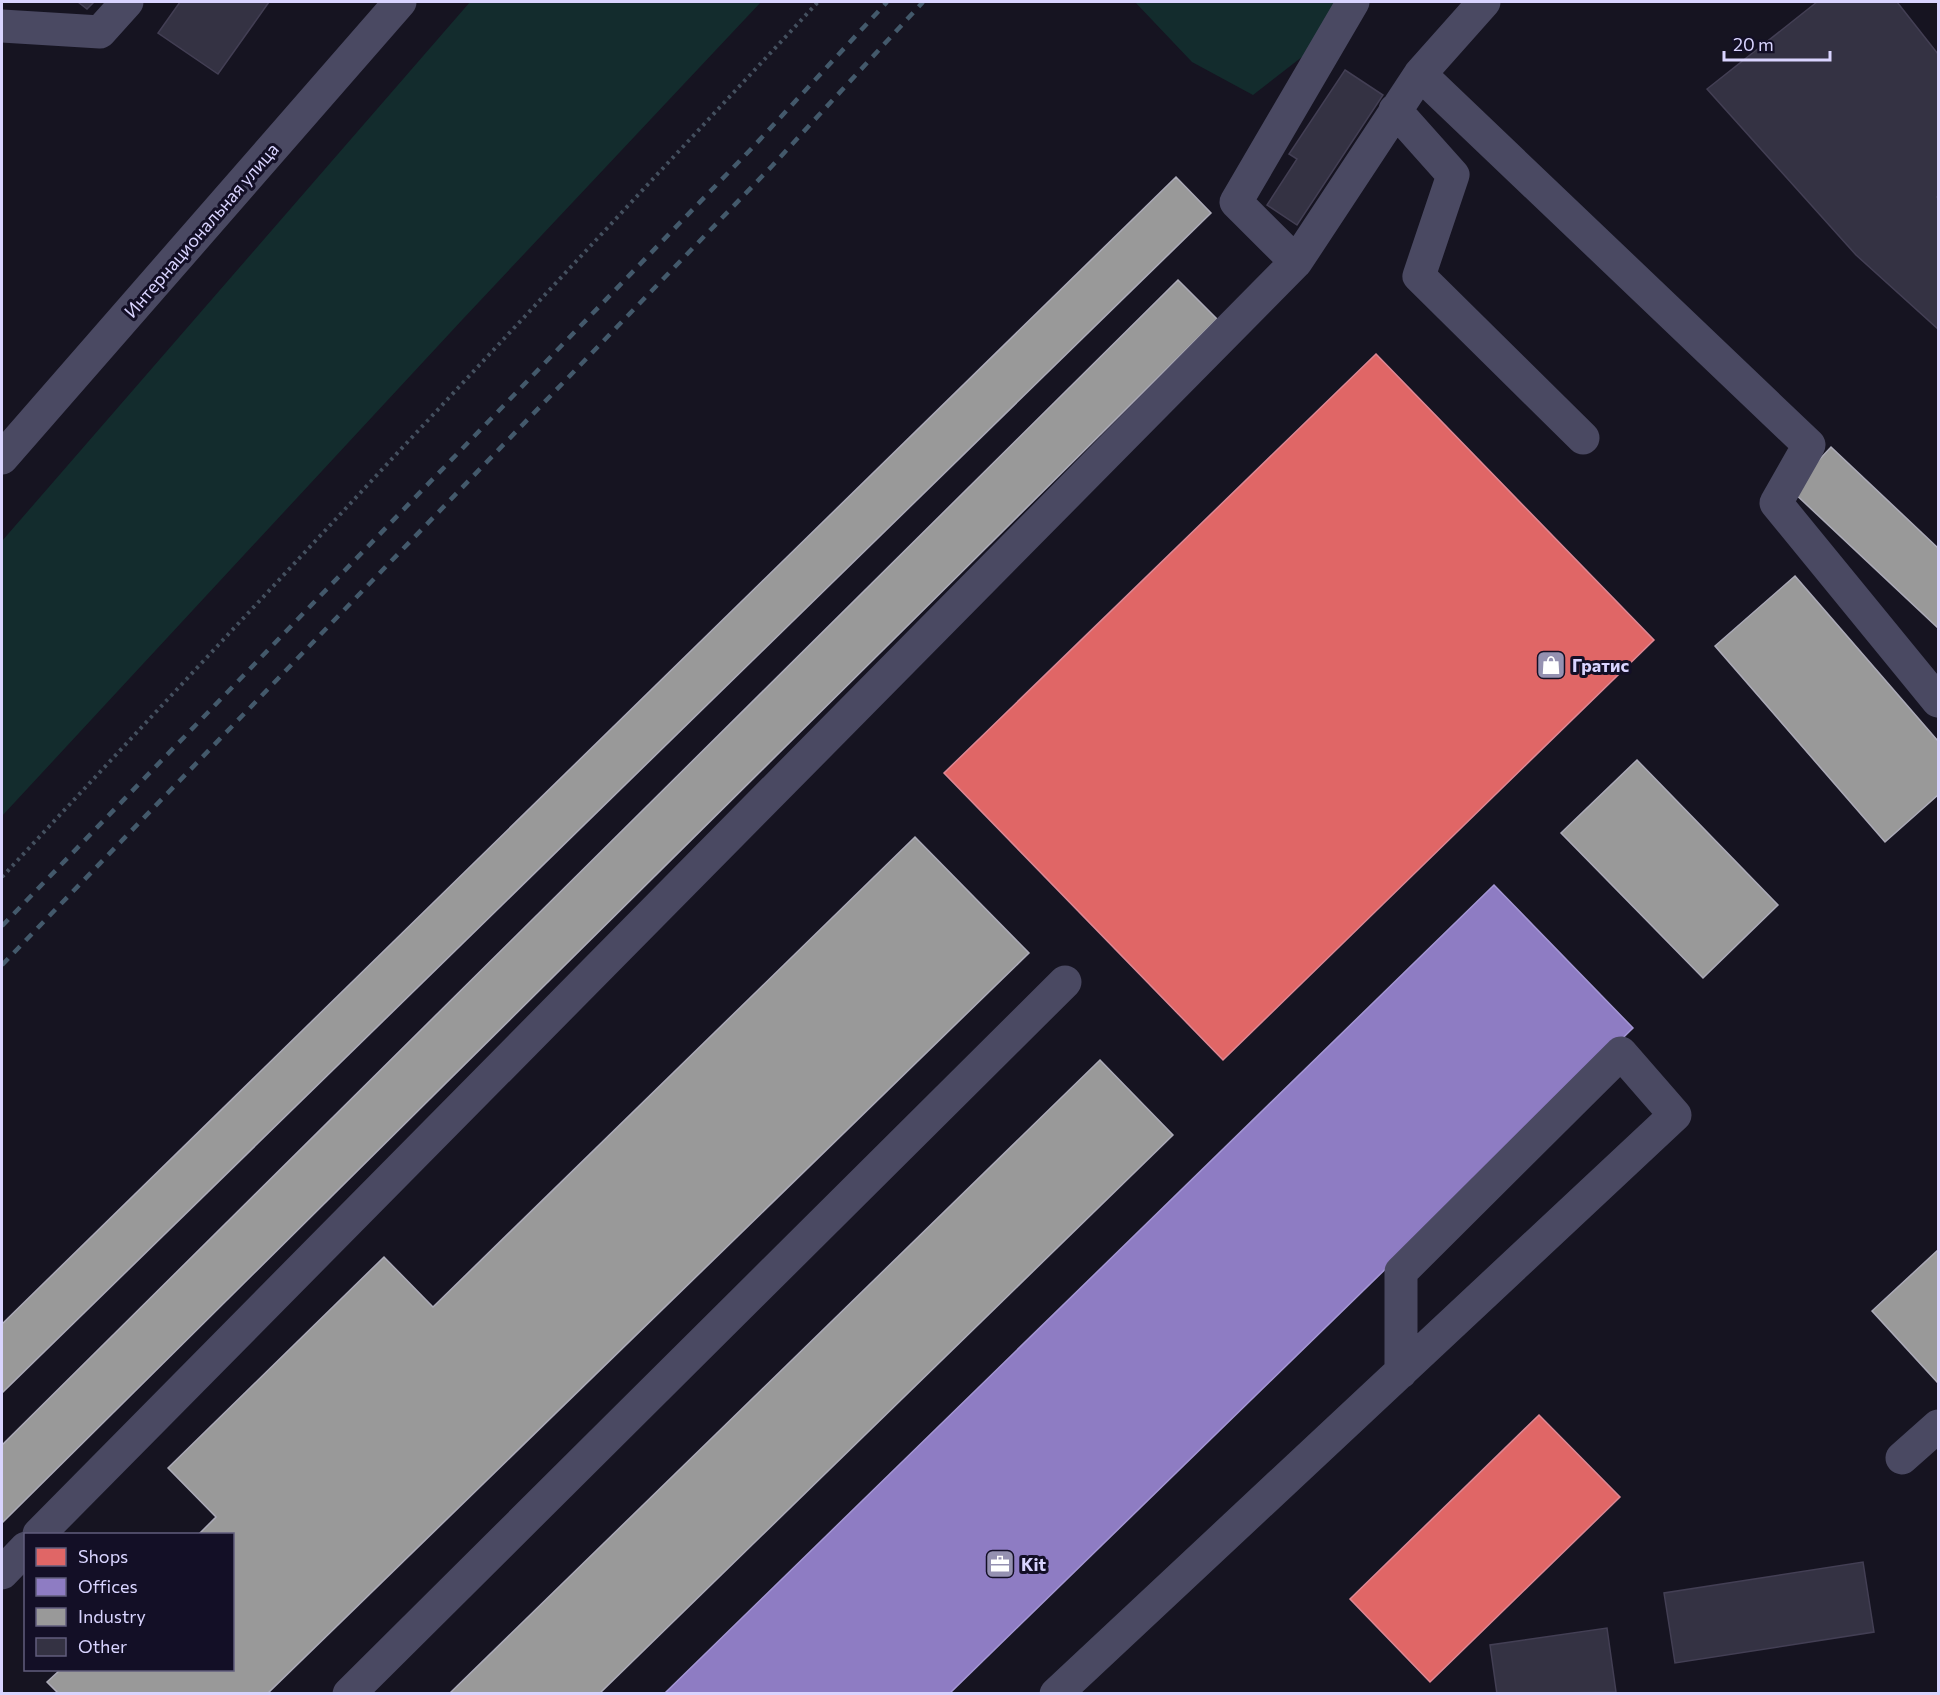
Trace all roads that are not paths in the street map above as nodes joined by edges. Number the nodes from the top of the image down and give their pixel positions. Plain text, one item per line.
1 (126, 2) edge
2 (400, 2) edge
3 (1353, 2) edge
4 (1484, 2) edge
5 (2, 26) edge
6 (1420, 74) junction
7 (1395, 110) junction
8 (1296, 262) junction
9 (1583, 438) dead end
10 (2, 458) edge
11 (1938, 702) edge
12 (1065, 982) dead end
13 (1401, 1372) junction
14 (1938, 1426) edge
15 (1902, 1458) dead end
16 (40, 1533) edge
17 (24, 1550) edge
18 (2, 1573) edge
19 (350, 1694) edge
20 (1056, 1694) edge

1 - 5 street
2 - 10 street, Интернациональная улица
3 - 8 street
4 - 6 street
6 - 7 street
6 - 11 street
7 - 8 street
7 - 9 street
8 - 16 street
12 - 19 street
13 - 13 street
13 - 20 street
14 - 15 street
17 - 18 street

